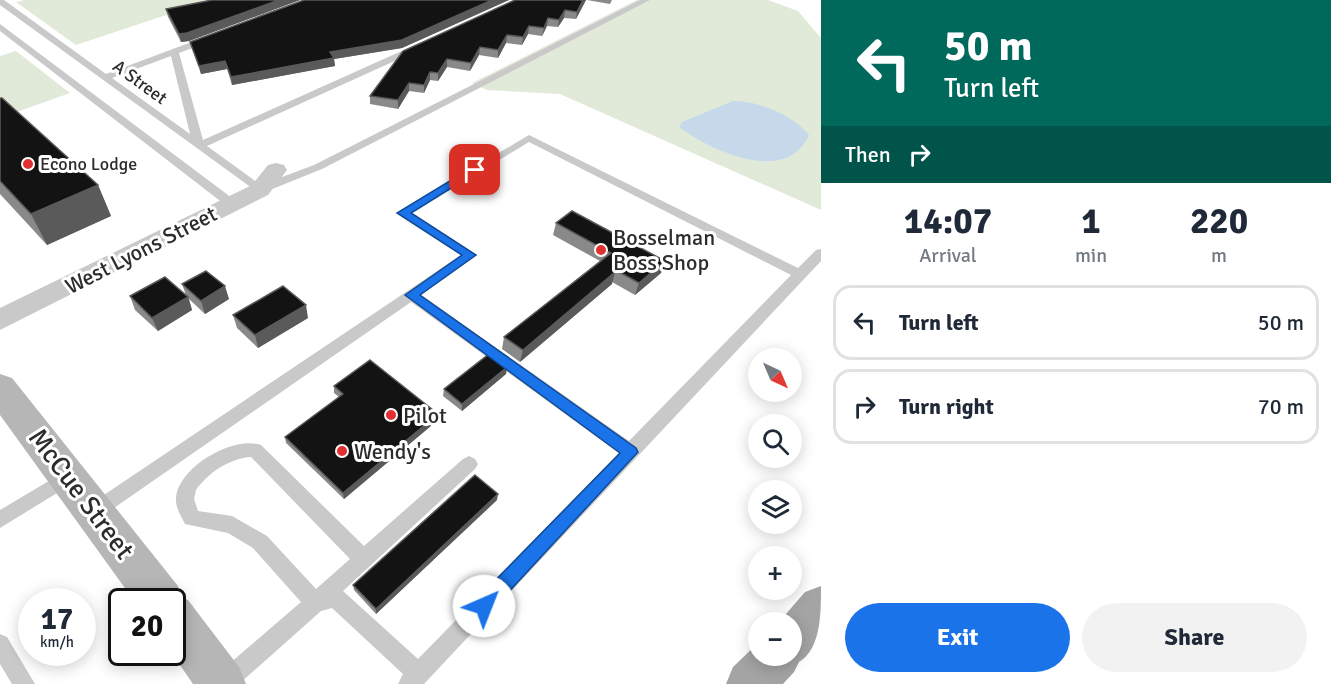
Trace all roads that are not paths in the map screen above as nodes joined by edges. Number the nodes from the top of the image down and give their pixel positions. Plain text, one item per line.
1 (646, 0) edge
2 (0, 1) edge
3 (0, 27) edge
4 (218, 36) edge
5 (429, 42) edge
6 (174, 51) junction
7 (106, 77) junction
8 (199, 146) junction
9 (276, 170) dead end
10 (260, 190) junction
11 (232, 204) junction
12 (821, 253) edge
13 (800, 274) junction
14 (411, 295) junction
15 (0, 320) edge
16 (0, 388) edge
17 (631, 452) junction
18 (469, 464) dead end
19 (69, 477) junction
20 (95, 511) junction
21 (0, 520) edge
22 (363, 559) junction
23 (152, 588) edge
24 (315, 603) junction
25 (821, 609) edge
26 (802, 631) edge
27 (186, 635) edge
28 (0, 644) edge
29 (768, 666) edge
30 (414, 679) edge
31 (24, 684) edge
32 (223, 684) edge
33 (750, 684) edge

1 - 10 lane
2 - 7 lane, A Street
3 - 11 lane
4 - 6 lane
5 - 8 lane
6 - 7 lane
6 - 8 lane
7 - 8 lane, A Street
8 - 10 lane, A Street
9 - 10 street, West Lyons Street
10 - 11 street, West Lyons Street
11 - 15 street, West Lyons Street
12 - 13 lane
13 - 14 lane
13 - 17 lane
14 - 17 lane
14 - 20 lane
16 - 19 main road, McCue Street
17 - 30 lane
18 - 22 lane
19 - 20 main road, McCue Street
19 - 21 lane
20 - 23 main road, McCue Street
22 - 24 lane
22 - 24 lane
24 - 30 lane
24 - 32 lane
25 - 26 main road
27 - 32 main road
28 - 31 lane
29 - 33 main road

